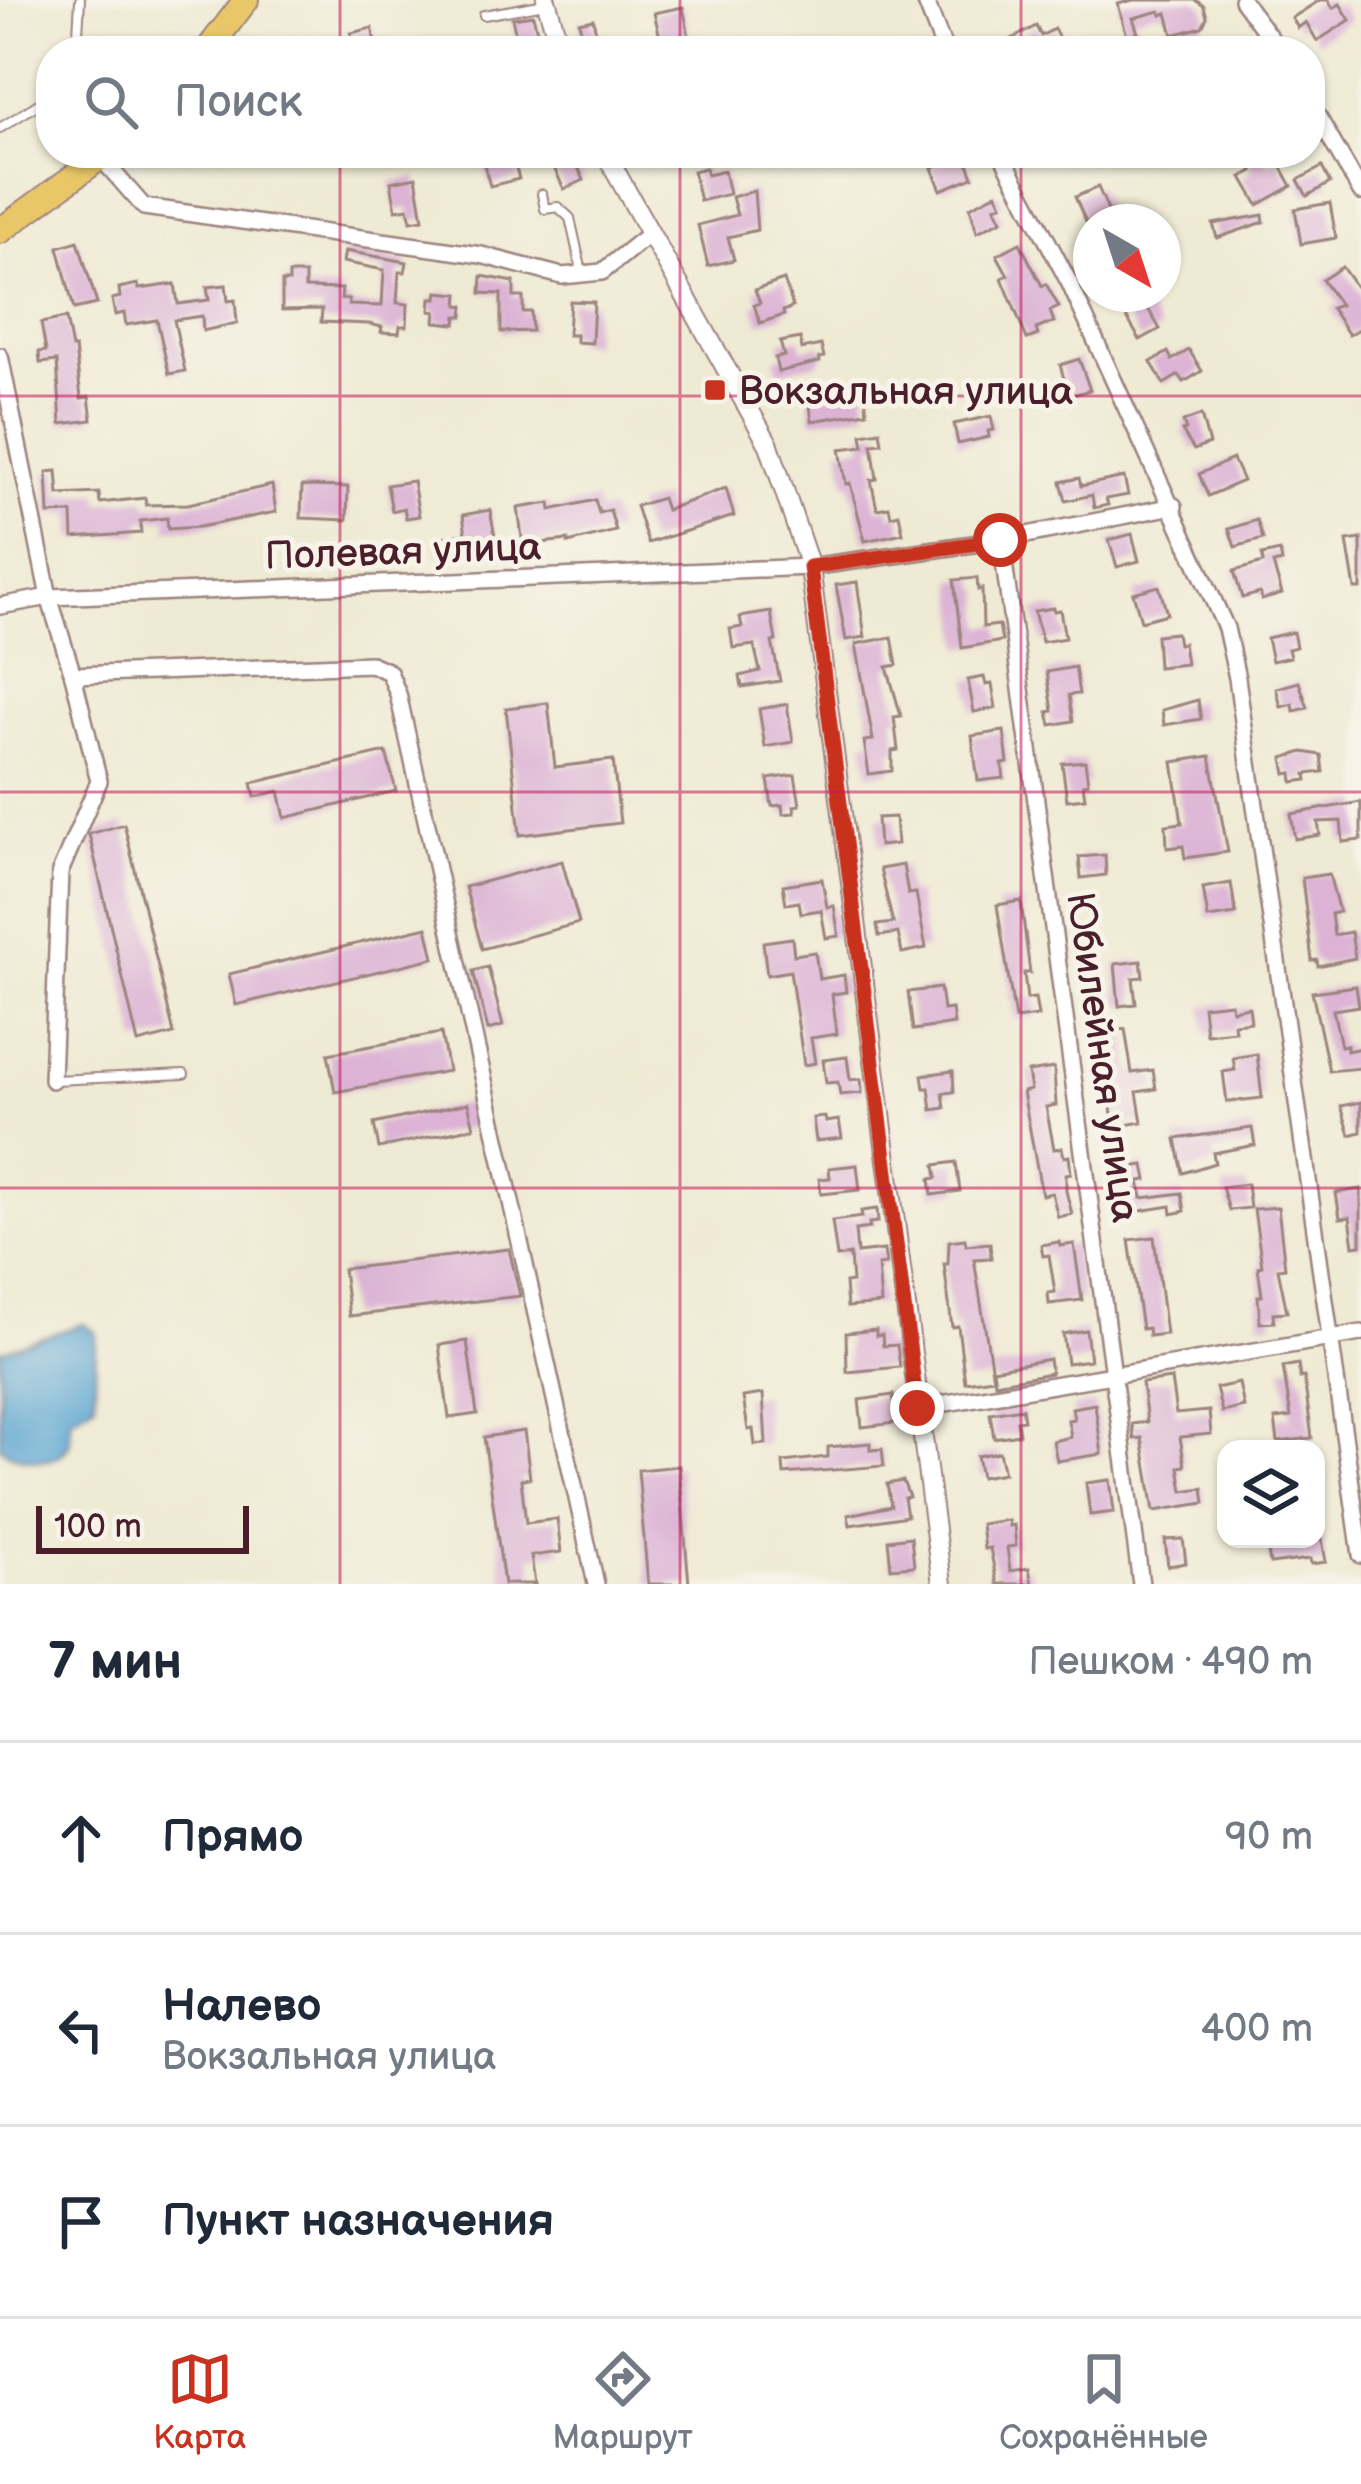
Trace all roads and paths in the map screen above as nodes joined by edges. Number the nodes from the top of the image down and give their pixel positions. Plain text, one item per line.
1 (80, 0) edge
2 (246, 0) edge
3 (926, 0) edge
4 (1242, 0) edge
5 (546, 2) edge
6 (484, 15) dead end
7 (78, 36) edge
8 (218, 36) edge
9 (556, 36) edge
10 (939, 36) edge
11 (1269, 36) edge
12 (36, 105) edge
13 (0, 128) edge
14 (1325, 129) edge
15 (85, 168) edge
16 (113, 168) edge
17 (613, 168) edge
18 (1009, 168) edge
19 (1361, 191) edge
20 (542, 194) dead end
21 (0, 231) edge
22 (648, 235) junction
23 (583, 274) junction
24 (0, 356) edge
25 (1174, 506) junction
26 (1000, 540) junction
27 (810, 567) junction
28 (49, 597) junction
29 (0, 606) edge
30 (73, 674) junction
31 (184, 1074) dead end
32 (52, 1080) joint
33 (1361, 1333) edge
34 (1332, 1337) junction
35 (1115, 1373) junction
36 (917, 1408) junction
37 (1361, 1555) edge
38 (596, 1584) edge
39 (942, 1584) edge
40 (1141, 1584) edge

1 - 7 lane
2 - 8 main road
3 - 10 street
4 - 11 street
5 - 6 lane
5 - 9 street
12 - 13 lane
14 - 19 street
15 - 21 main road
16 - 23 street
17 - 22 street
18 - 25 street
20 - 23 lane
22 - 23 street
22 - 27 street
24 - 28 street
25 - 26 street, Полевая улица
25 - 34 street
26 - 27 street, Полевая улица
26 - 35 street, Юбилейная улица
27 - 28 street, Полевая улица
27 - 36 street
28 - 29 street, Полевая улица
28 - 30 street
30 - 32 street
30 - 38 street
31 - 32 lane
33 - 34 street
34 - 35 street
34 - 37 street
35 - 36 street
35 - 40 street, Юбилейная улица
36 - 39 street

